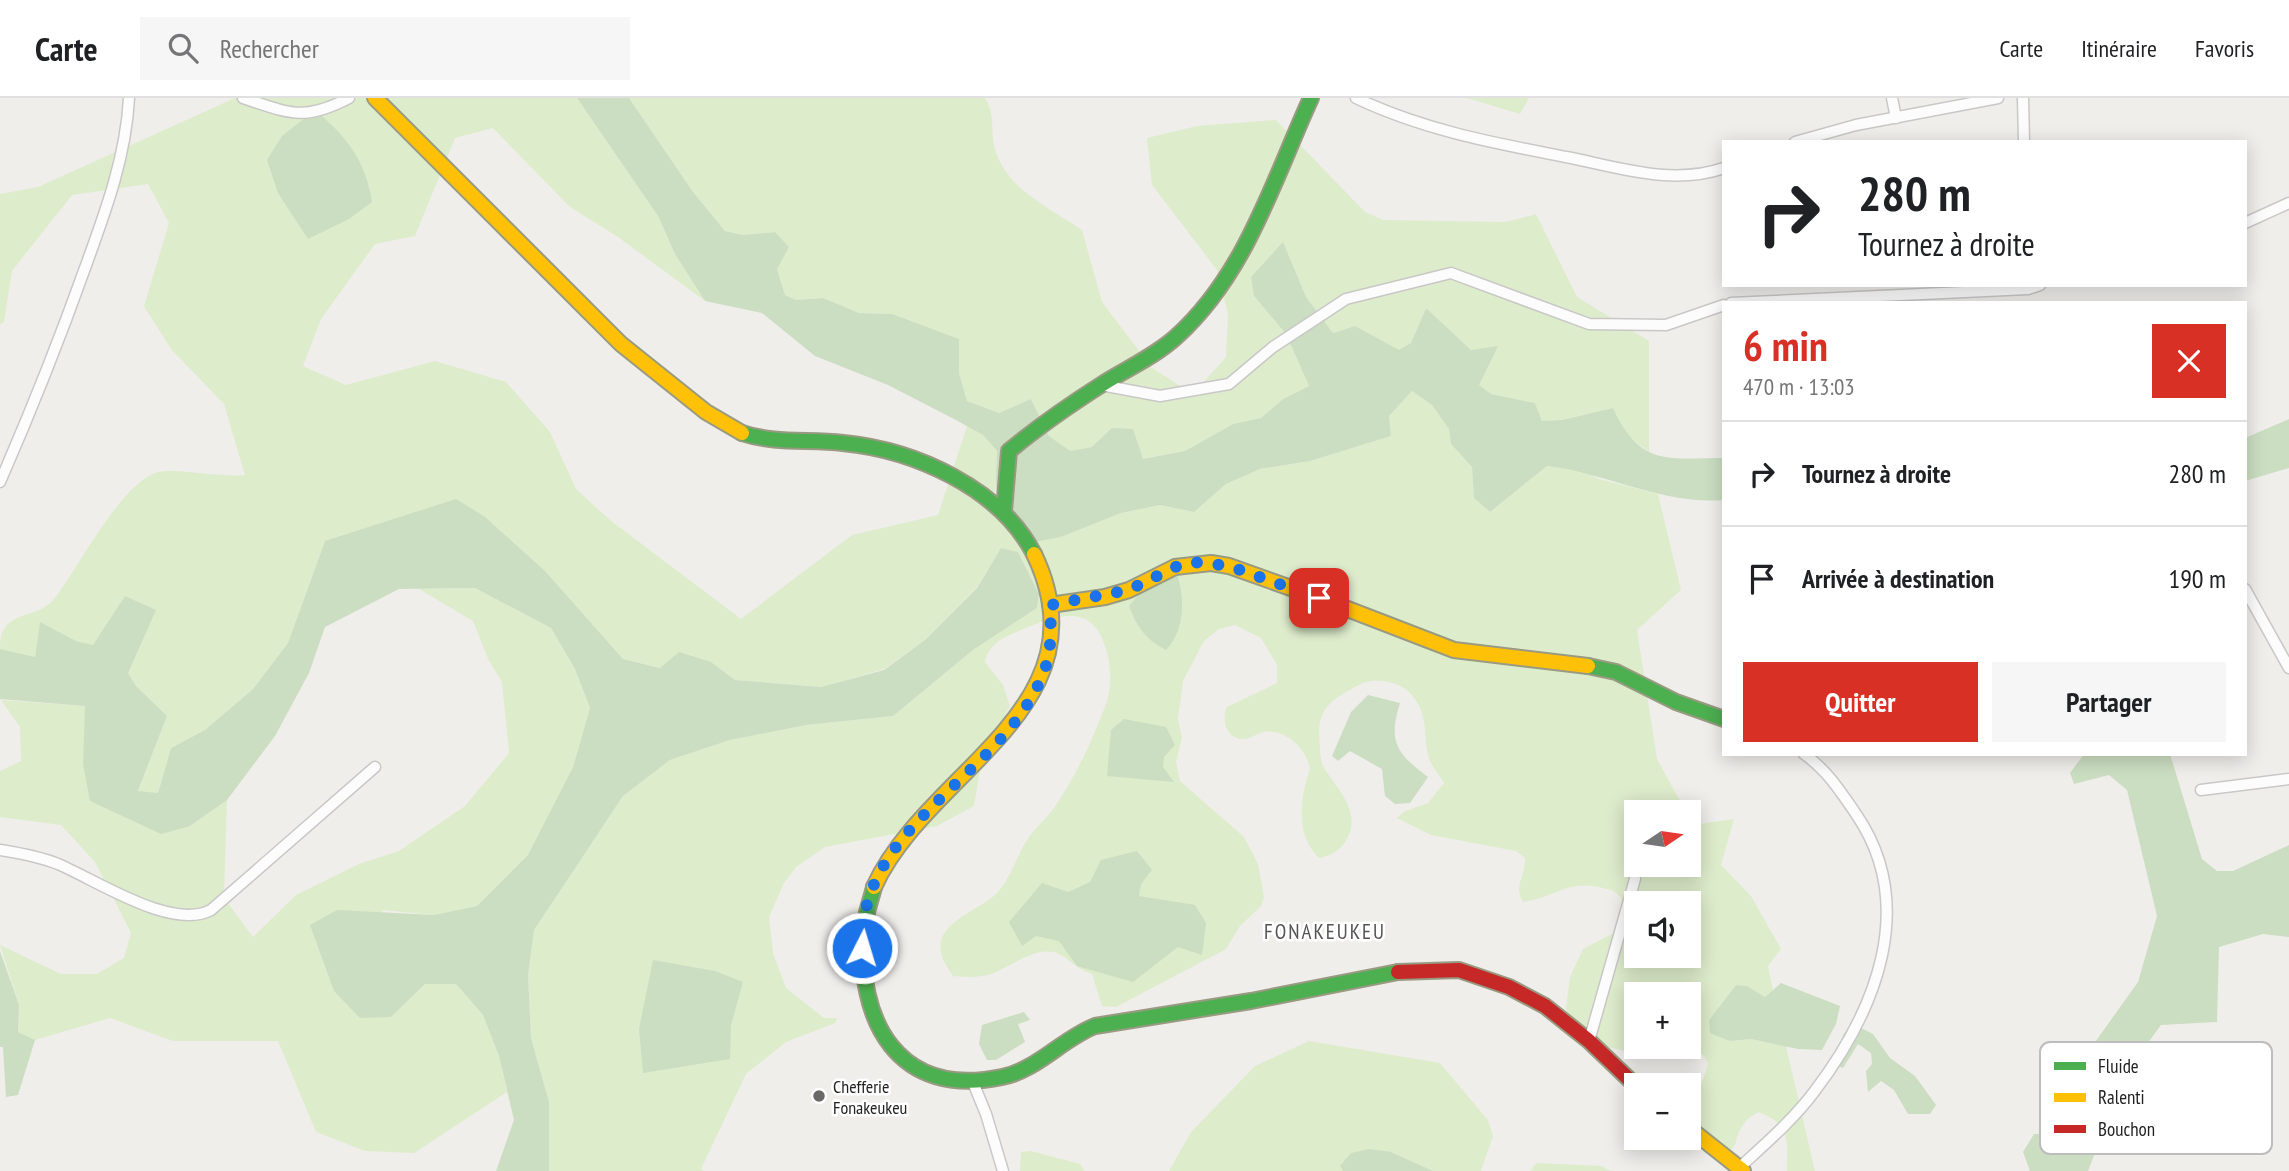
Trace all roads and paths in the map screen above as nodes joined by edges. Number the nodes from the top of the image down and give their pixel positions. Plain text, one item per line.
1 (129, 98) edge
2 (243, 98) edge
3 (349, 98) edge
4 (374, 98) edge
5 (1311, 98) edge
6 (1356, 98) edge
7 (1892, 98) edge
8 (1998, 98) edge
9 (2023, 98) edge
10 (1969, 102) edge
11 (1896, 118) junction
12 (1802, 140) edge
13 (2024, 140) edge
14 (1722, 169) edge
15 (2289, 203) edge
16 (2247, 222) edge
17 (2027, 287) edge
18 (1768, 301) edge
19 (1722, 306) edge
20 (1101, 385) junction
21 (0, 482) edge
22 (1004, 511) junction
23 (2247, 593) edge
24 (1050, 605) junction
25 (2289, 668) edge
26 (1722, 718) edge
27 (1806, 756) edge
28 (375, 767) dead end
29 (2289, 779) edge
30 (2202, 790) dead end
31 (0, 849) edge
32 (1635, 879) dead end
33 (1589, 1041) junction
34 (1624, 1075) edge
35 (972, 1080) junction
36 (1701, 1137) edge
37 (1741, 1169) edge
38 (1003, 1171) edge

1 - 21 street
2 - 3 street
4 - 22 street
5 - 20 street
6 - 14 street
7 - 11 street
8 - 10 street
9 - 13 street
10 - 11 street
11 - 12 street
15 - 16 street
17 - 18 street
19 - 20 street
20 - 22 street
22 - 24 street
23 - 25 street
24 - 26 street
24 - 35 street
27 - 37 street
28 - 31 street
29 - 30 street
32 - 33 street
33 - 34 street
33 - 35 street
35 - 38 street
36 - 37 street

